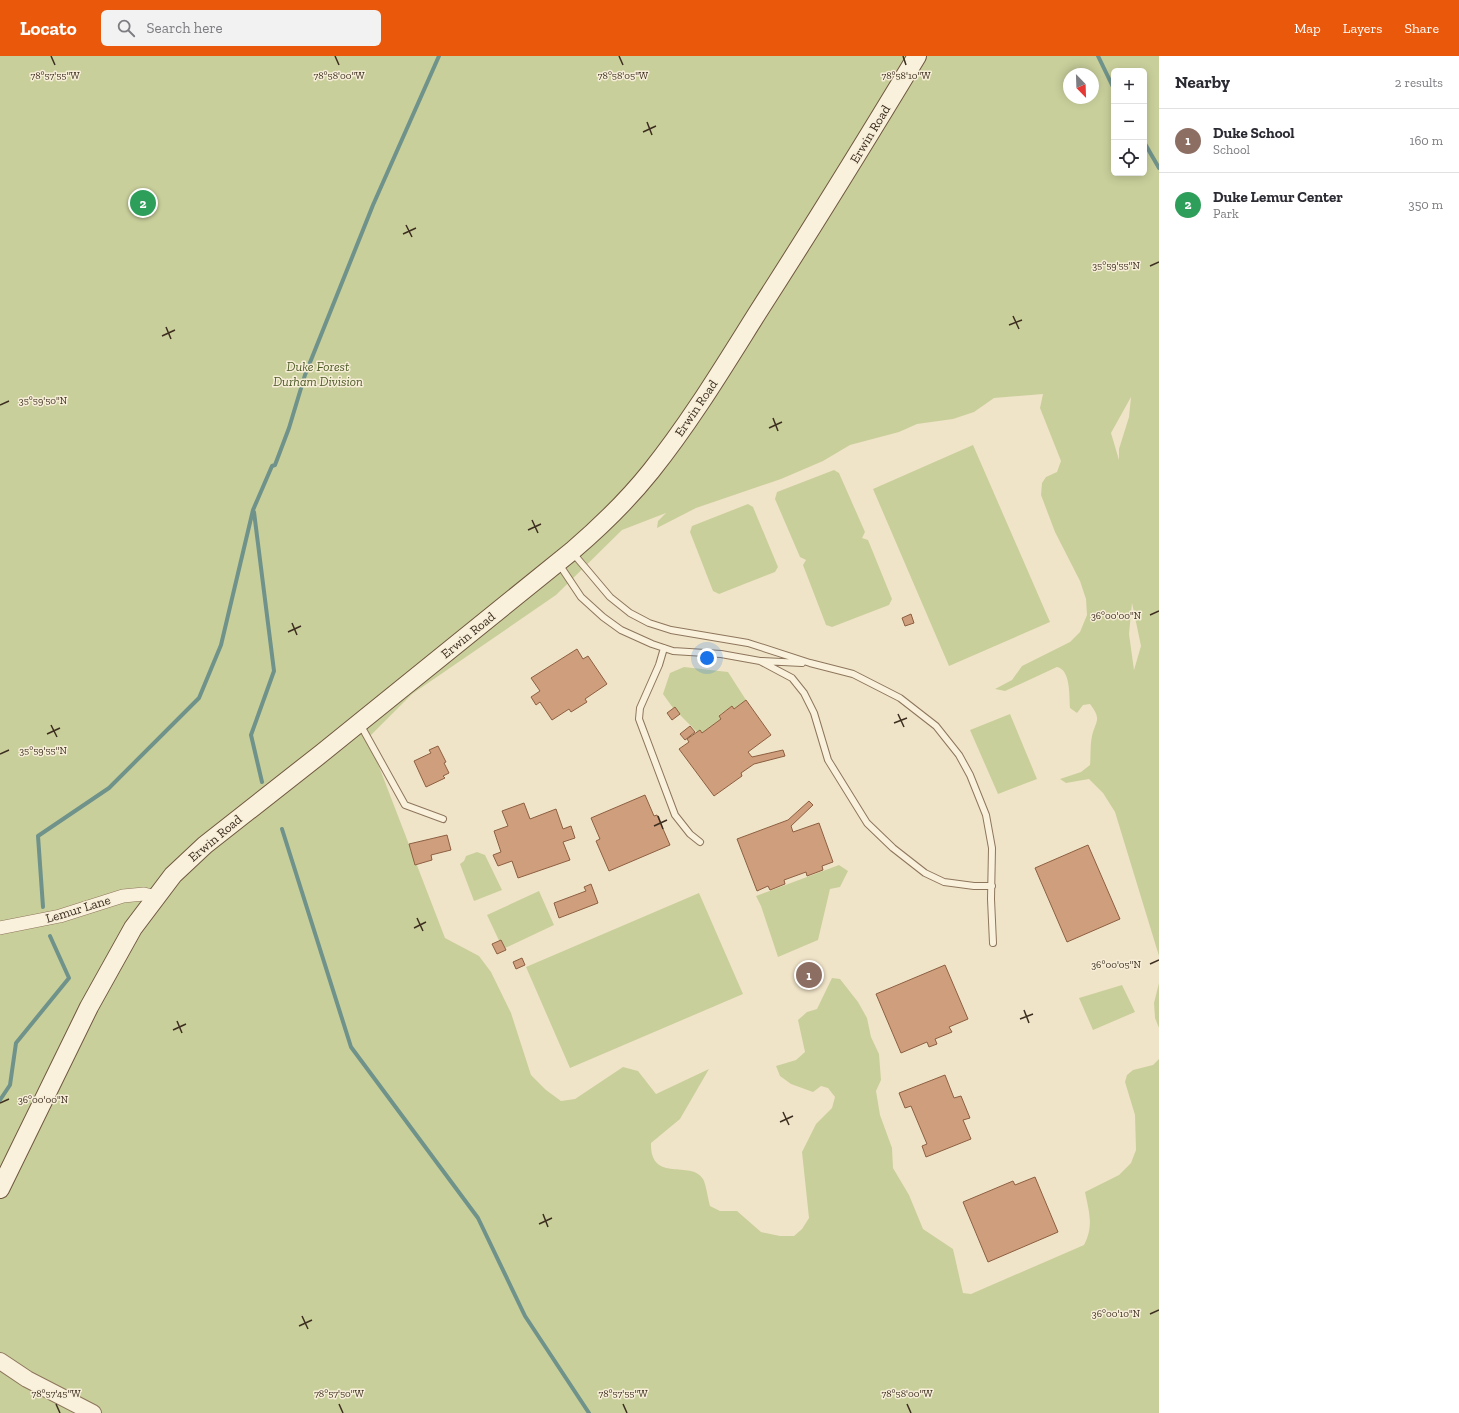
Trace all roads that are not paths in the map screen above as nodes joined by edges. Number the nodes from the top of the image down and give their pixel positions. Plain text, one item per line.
1 (917, 56) edge
2 (572, 552) junction
3 (558, 563) junction
4 (664, 648) junction
5 (760, 661) junction
6 (810, 663) junction
7 (360, 722) junction
8 (443, 819) dead end
9 (700, 842) dead end
10 (992, 886) junction
11 (156, 897) junction
12 (0, 928) edge
13 (993, 943) dead end
14 (0, 1188) edge
15 (0, 1362) edge
16 (0, 1370) edge
17 (27, 1379) junction
18 (93, 1413) edge

1 - 2 main road, Erwin Road
2 - 3 main road, Erwin Road
2 - 6 lane
3 - 4 lane
3 - 7 main road, Erwin Road
4 - 5 lane
4 - 9 lane
5 - 6 lane
5 - 10 lane
6 - 10 lane
7 - 8 lane
7 - 11 main road, Erwin Road
10 - 13 lane
11 - 12 street, Lemur Lane
11 - 14 main road, Erwin Road
15 - 17 street
16 - 17 street
17 - 18 street

